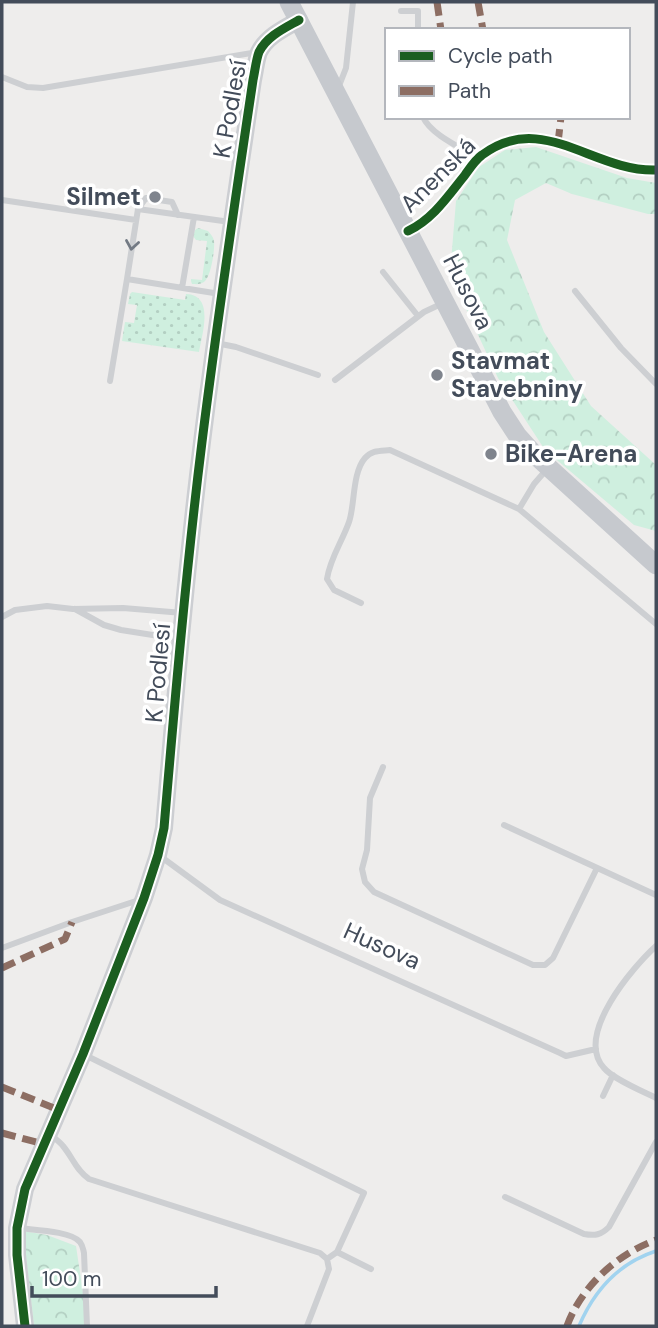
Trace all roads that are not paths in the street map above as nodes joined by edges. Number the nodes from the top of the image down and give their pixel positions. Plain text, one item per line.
1 (289, 2) edge
2 (353, 2) edge
3 (401, 11) dead end
4 (299, 20) junction
5 (418, 28) edge
6 (259, 52) junction
7 (2, 77) edge
8 (337, 91) junction
9 (424, 119) edge
10 (478, 158) junction
11 (656, 170) edge
12 (2, 200) edge
13 (138, 209) junction
14 (178, 215) junction
15 (194, 217) junction
16 (136, 220) junction
17 (232, 222) junction
18 (408, 231) junction
19 (383, 272) dead end
20 (127, 279) junction
21 (183, 288) junction
22 (575, 291) dead end
23 (222, 294) junction
24 (446, 302) junction
25 (418, 317) junction
26 (214, 343) junction
27 (318, 374) dead end
28 (335, 380) dead end
29 (110, 381) dead end
30 (656, 384) edge
31 (548, 467) junction
32 (519, 509) junction
33 (656, 565) edge
34 (361, 603) dead end
35 (74, 608) junction
36 (183, 613) junction
37 (2, 617) edge
38 (656, 624) edge
39 (180, 639) junction
40 (383, 767) dead end
41 (503, 825) dead end
42 (159, 855) junction
43 (597, 868) junction
44 (656, 895) edge
45 (144, 898) junction
46 (656, 946) edge
47 (2, 948) edge
48 (596, 1049) junction
49 (83, 1054) junction
50 (613, 1075) junction
51 (603, 1096) dead end
52 (656, 1098) edge
53 (49, 1133) junction
54 (656, 1142) edge
55 (505, 1198) dead end
56 (17, 1228) junction
57 (337, 1252) junction
58 (327, 1259) junction
59 (371, 1269) dead end
60 (24, 1326) edge
61 (87, 1326) edge
62 (307, 1326) edge

1 - 4 main road, Husova
2 - 8 lane
3 - 5 lane
4 - 6 street, K Podlesí
4 - 8 main road, Husova
6 - 7 lane
6 - 17 street, K Podlesí
8 - 18 main road, Husova
9 - 10 lane
10 - 11 street, Anenská
10 - 18 street, Anenská
12 - 16 lane
13 - 14 lane
13 - 14 lane
13 - 16 lane
14 - 15 lane
15 - 17 lane
15 - 21 lane
16 -> 20 lane
17 - 23 street, K Podlesí
18 - 24 main road, Husova
19 - 25 lane
20 - 21 lane
20 - 29 lane
21 - 23 lane
22 - 30 lane
23 - 26 street, K Podlesí
24 - 25 lane
24 - 31 main road, Husova
25 - 28 lane
26 - 27 lane
26 - 36 street, K Podlesí
31 - 32 lane
31 - 33 main road, Husova
32 - 34 lane
32 - 38 lane
35 - 36 lane
35 - 37 lane
35 - 39 lane
36 - 39 street, K Podlesí
39 - 42 street, K Podlesí
40 - 43 lane
41 - 43 lane
42 - 45 street, K Podlesí
42 - 48 lane, Husova
43 - 44 lane
45 - 47 lane
45 - 49 street, K Podlesí
46 - 48 lane
48 - 50 lane
49 - 53 street, K Podlesí
49 - 57 lane
50 - 51 lane
50 - 52 lane
53 - 56 street, K Podlesí
53 - 58 lane
54 - 55 lane
56 - 60 street, K Podlesí
56 - 61 lane
57 - 58 lane
57 - 59 lane
58 - 62 lane

